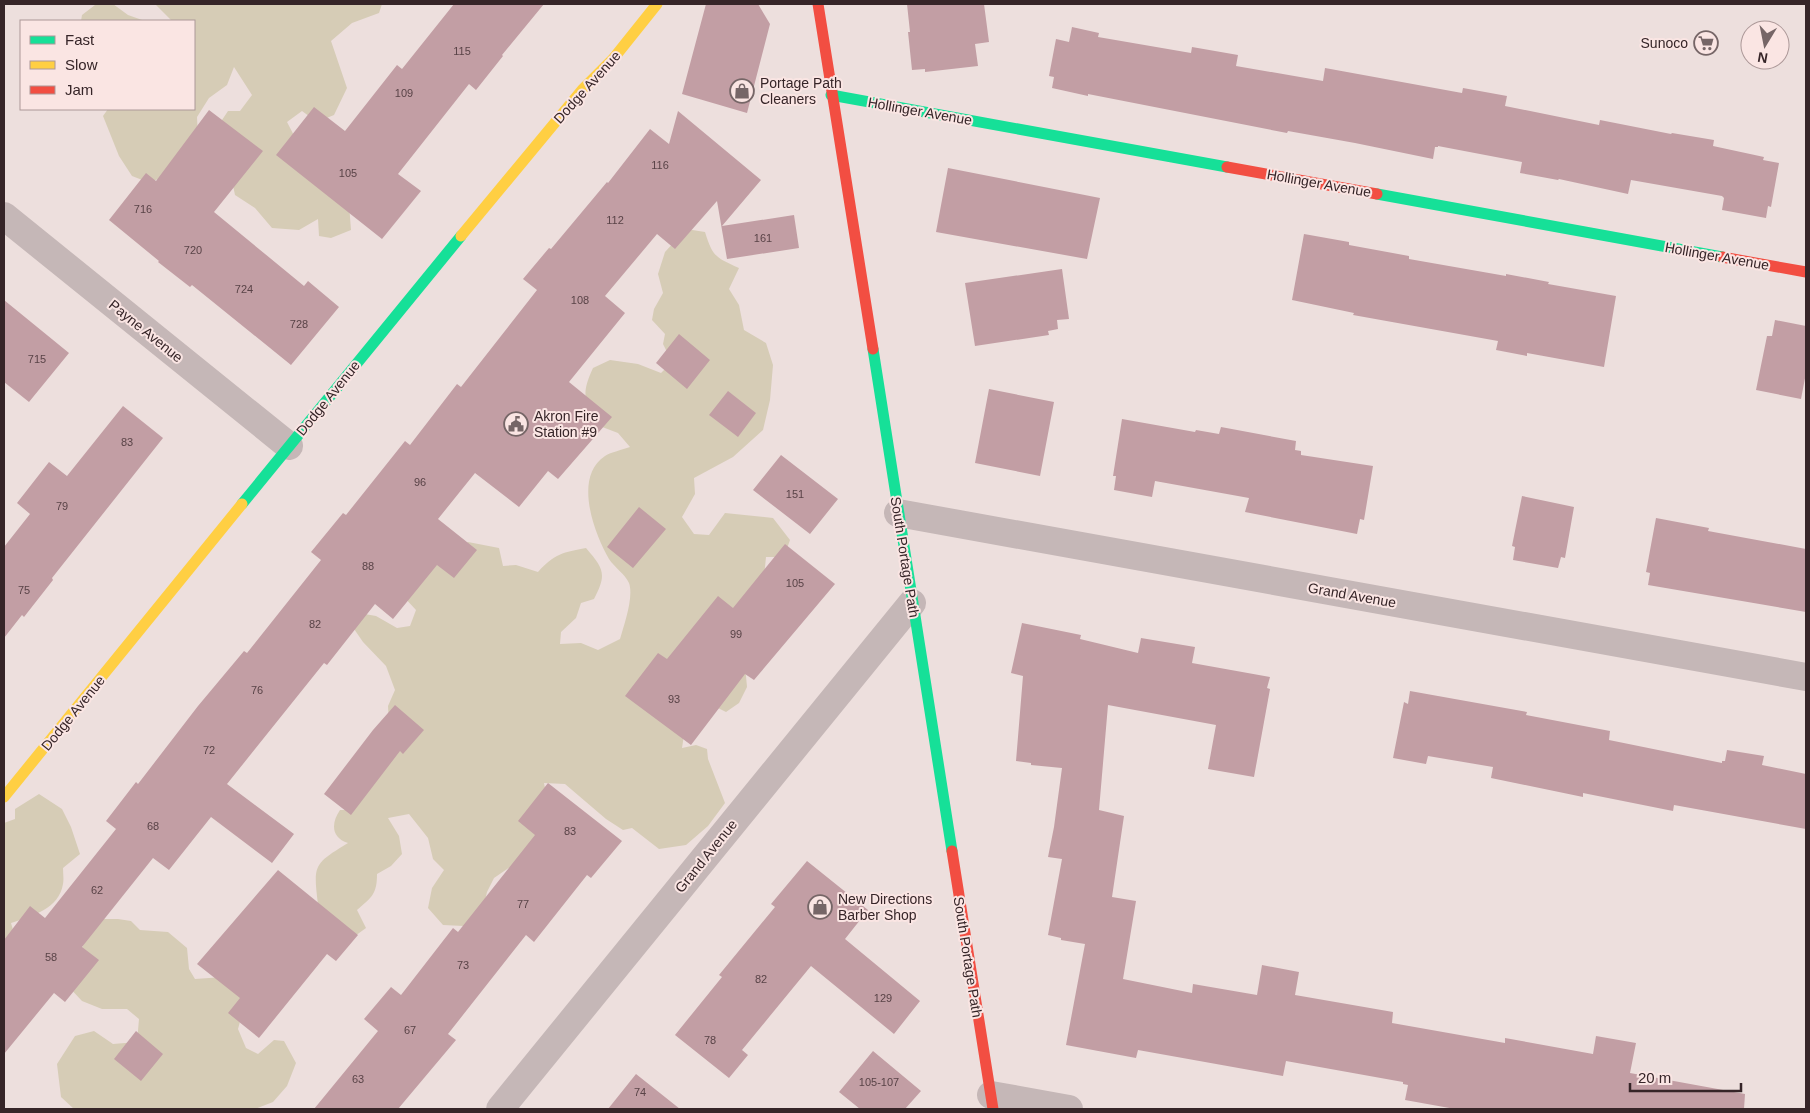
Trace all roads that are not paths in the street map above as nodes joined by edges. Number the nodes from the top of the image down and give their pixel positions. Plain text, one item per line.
1 (657, 4) edge
2 (818, 4) edge
3 (832, 95) junction
4 (4, 216) edge
5 (1806, 272) edge
6 (290, 446) junction
7 (898, 513) junction
8 (912, 603) junction
9 (1806, 677) edge
10 (4, 797) edge
11 (992, 1102) edge
12 (500, 1109) edge
13 (1069, 1109) edge

1 - 6 street, Dodge Avenue
2 - 3 street, South Portage Path
3 - 5 street, Hollinger Avenue
3 - 7 street, South Portage Path
4 - 6 street, Payne Avenue
6 - 10 street, Dodge Avenue
7 - 8 street, South Portage Path
7 - 9 street, Grand Avenue
8 - 11 street, South Portage Path
8 - 12 street, Grand Avenue
11 - 13 street

